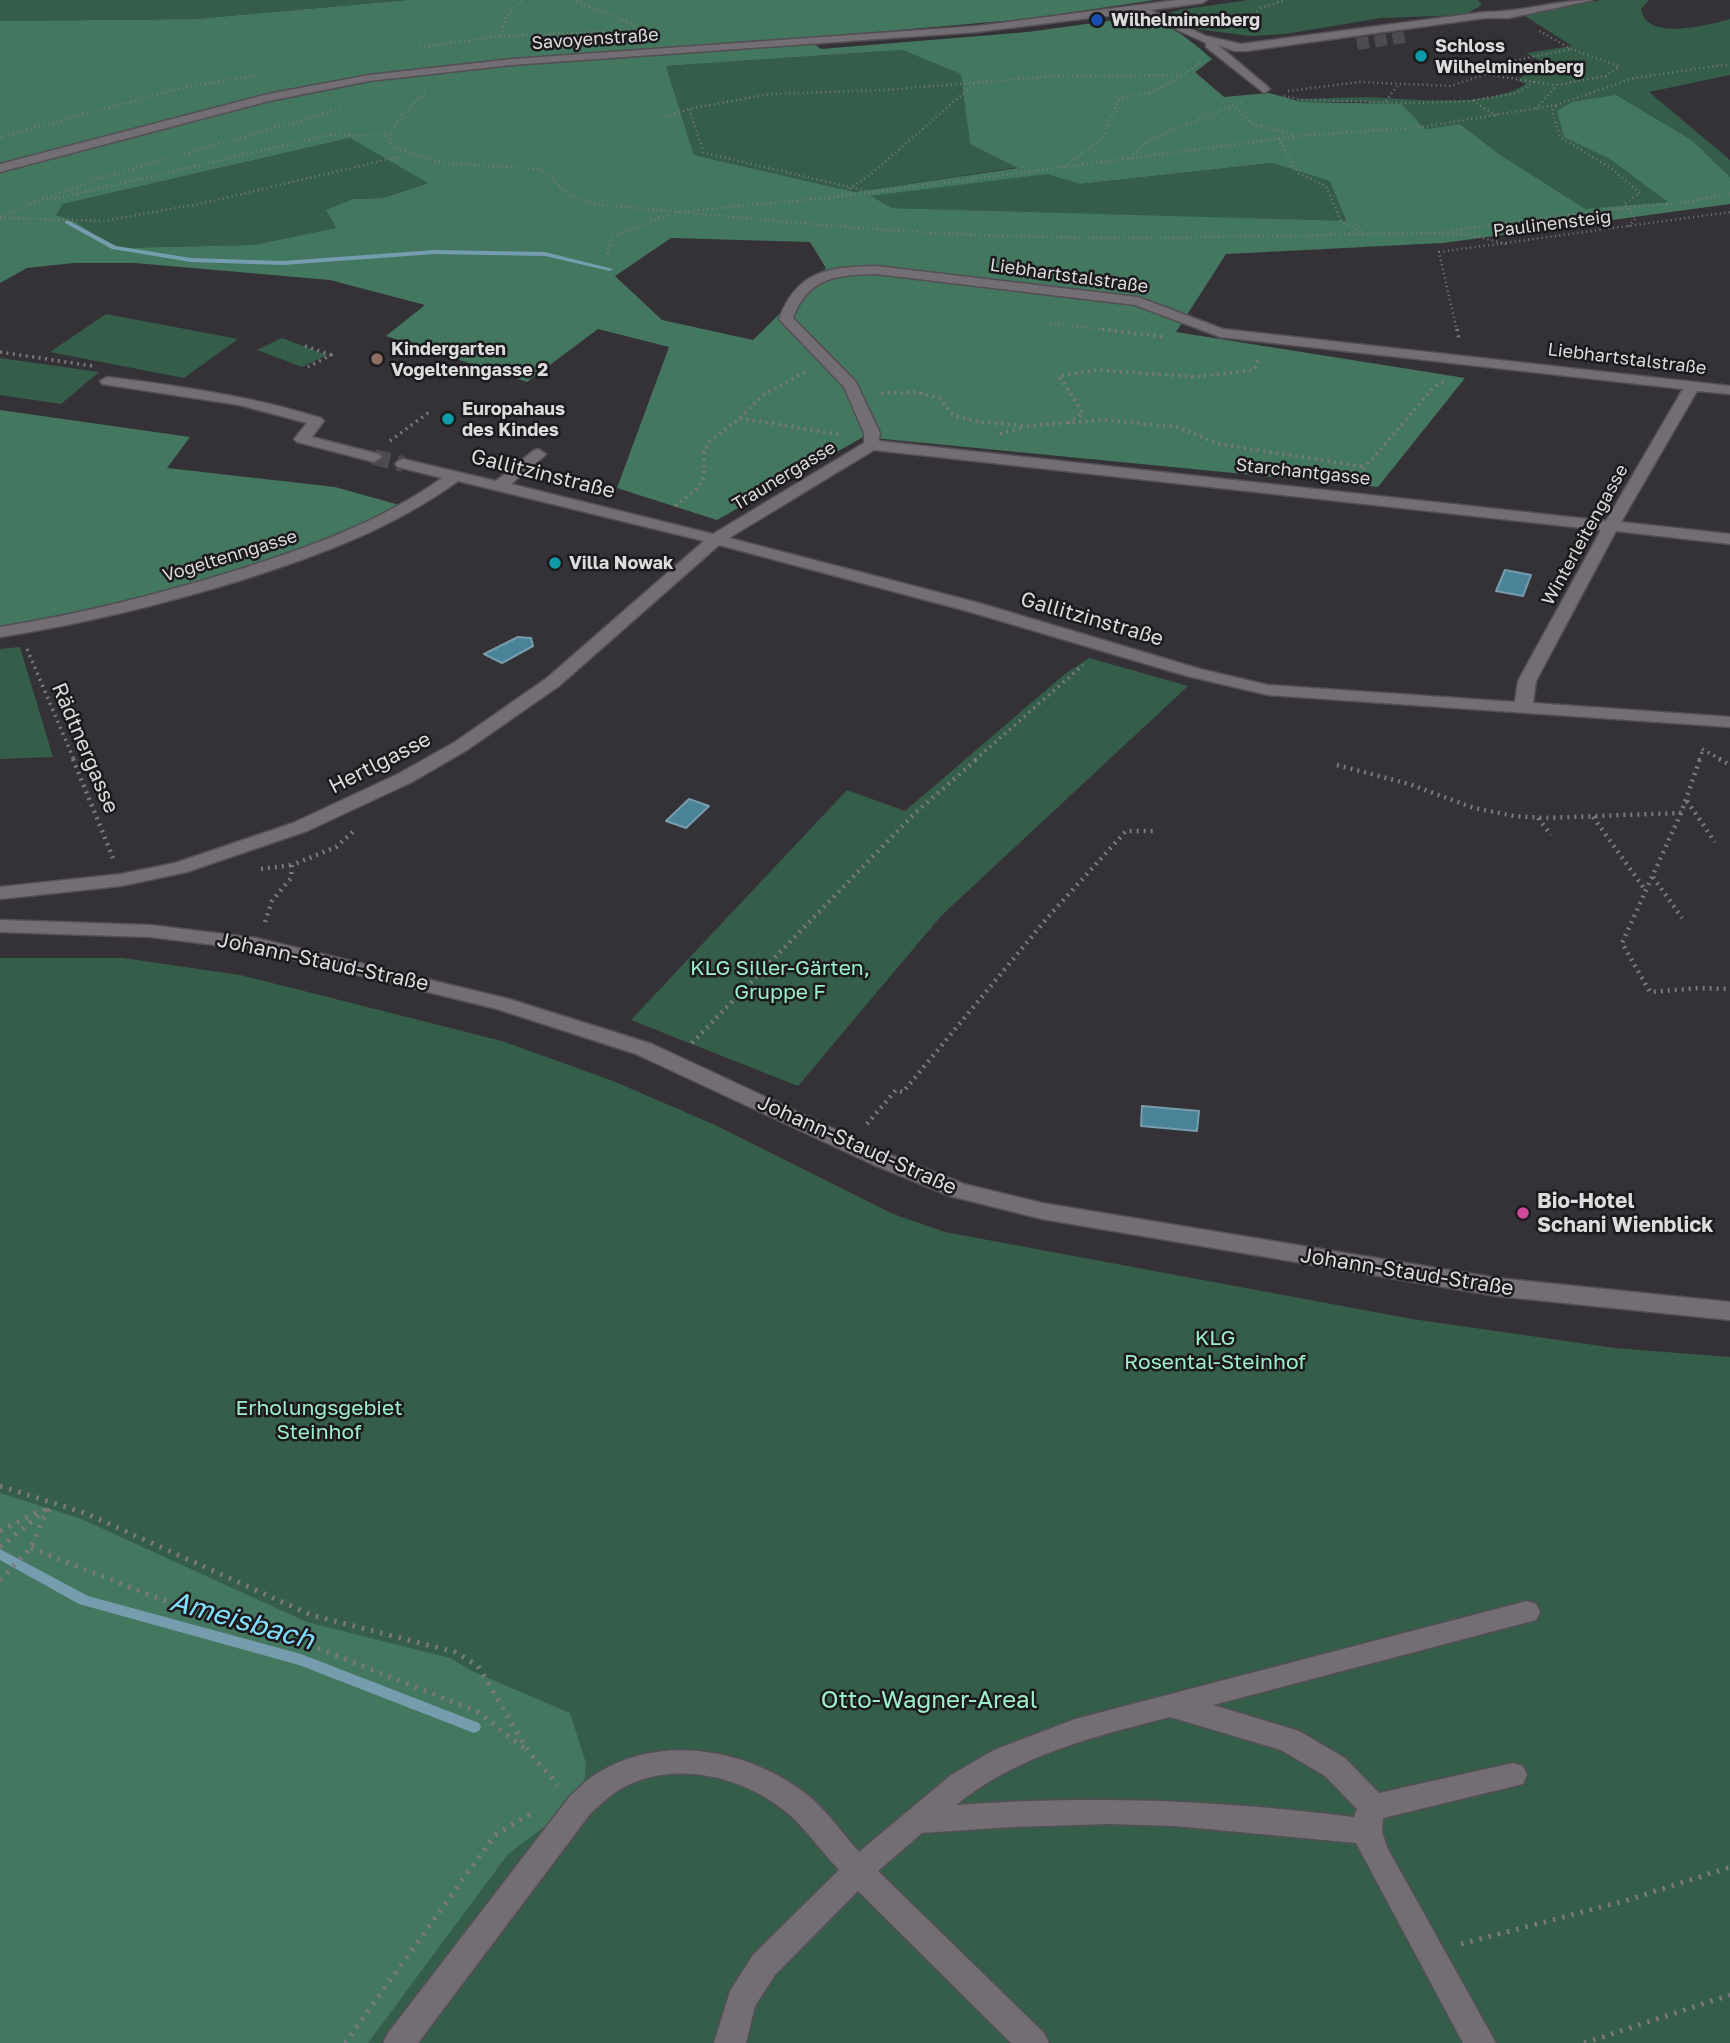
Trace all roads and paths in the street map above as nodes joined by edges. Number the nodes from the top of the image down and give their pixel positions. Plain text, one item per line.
1 (523, 0) edge
2 (572, 0) edge
3 (1202, 0) edge
4 (1286, 0) edge
5 (1588, 0) edge
6 (1487, 2) dead end
7 (1141, 9) junction
8 (1485, 15) junction
9 (637, 30) dead end
10 (500, 36) dead end
11 (1405, 37) tunnel mouth
12 (1203, 39) junction
13 (1288, 40) junction
14 (1357, 44) tunnel mouth
15 (1234, 48) junction
16 (1217, 50) junction
17 (1730, 64) edge
18 (1485, 74) junction
19 (1183, 75) junction
20 (1534, 82) junction
21 (975, 83) junction
22 (1557, 85) junction
23 (1398, 86) junction
24 (1264, 89) junction
25 (419, 91) dead end
26 (1473, 100) junction
27 (1386, 101) junction
28 (1556, 105) junction
29 (347, 107) dead end
30 (1236, 108) junction
31 (689, 109) junction
32 (1536, 109) junction
33 (1497, 116) junction
34 (666, 117) dead end
35 (389, 136) junction
36 (1299, 136) junction
37 (1278, 138) junction
38 (407, 155) junction
39 (1129, 159) junction
40 (1062, 167) junction
41 (0, 168) edge
42 (850, 188) junction
43 (872, 192) junction
44 (1730, 194) edge
45 (836, 197) junction
46 (30, 204) junction
47 (1629, 209) junction
48 (1730, 212) edge
49 (671, 213) junction
50 (0, 218) edge
51 (1627, 228) junction
52 (1435, 233) junction
53 (1369, 235) junction
54 (1506, 244) junction
55 (606, 258) dead end
56 (1452, 312) dead end
57 (1050, 323) dead end
58 (1233, 334) junction
59 (1167, 338) dead end
60 (309, 344) dead end
61 (0, 352) edge
62 (1464, 360) junction
63 (831, 363) junction
64 (308, 367) dead end
65 (107, 381) joint
66 (1692, 386) junction
67 (1730, 390) edge
68 (856, 394) junction
69 (429, 412) dead end
70 (740, 418) junction
71 (1068, 423) junction
72 (871, 445) junction
73 (538, 454) dead end
74 (372, 456) joint
75 (403, 464) tunnel mouth
76 (1365, 467) junction
77 (455, 476) junction
78 (499, 486) junction
79 (1341, 495) junction
80 (653, 525) junction
81 (1611, 526) junction
82 (716, 539) junction
83 (1730, 539) edge
84 (20, 629) junction
85 (0, 632) edge
86 (1090, 659) dead end
87 (1523, 708) junction
88 (1730, 722) edge
89 (1337, 765) dead end
90 (1730, 765) edge
91 (1687, 801) junction
92 (1681, 813) junction
93 (1592, 816) junction
94 (1538, 818) junction
95 (362, 824) dead end
96 (1153, 831) dead end
97 (1551, 835) dead end
98 (1715, 842) dead end
99 (1653, 876) junction
100 (121, 880) junction
101 (1646, 891) junction
102 (0, 893) edge
103 (1682, 918) dead end
104 (0, 926) edge
105 (262, 930) dead end
106 (1730, 989) edge
107 (692, 1043) dead end
108 (867, 1124) dead end
109 (1730, 1311) edge
110 (0, 1486) edge
111 (53, 1504) junction
112 (0, 1531) edge
113 (0, 1547) edge
114 (31, 1548) junction
115 (0, 1580) edge
116 (1527, 1612) dead end
117 (1169, 1705) junction
118 (528, 1751) junction
119 (1513, 1775) dead end
120 (573, 1798) junction
121 (1370, 1819) junction
122 (915, 1821) junction
123 (1730, 1867) edge
124 (858, 1871) junction
125 (1430, 1952) junction
126 (1730, 1995) edge
127 (345, 2043) edge
128 (399, 2043) edge
129 (730, 2043) edge
130 (1033, 2043) edge
131 (1480, 2043) edge
132 (1584, 2043) edge

1 - 10 path
2 - 9 path
3 - 7 street, Savoyenstraße
4 - 13 path
5 - 8 street
6 - 8 street
7 - 12 street
7 - 41 street, Savoyenstraße
8 - 11 street
8 - 13 street
12 - 15 street
12 - 16 street
13 - 15 street
14 - 15 street
16 - 19 path
16 - 24 street
17 - 28 path
18 - 20 path
18 - 22 path
18 - 23 path
19 - 21 path
19 - 40 path
20 - 22 path
20 - 26 path
21 - 31 path
21 - 42 path
22 - 32 path
23 - 24 path
23 - 27 path
24 - 27 path
24 - 30 path
25 - 35 path
26 - 27 path
26 - 33 path
28 - 32 path
28 - 47 path
29 - 46 path
30 - 36 path
30 - 39 path
31 - 34 path
31 - 42 path
32 - 33 path
33 - 36 path
35 - 38 path
35 - 46 path
36 - 37 path
37 - 39 path
37 - 53 path
38 - 49 path
38 - 50 path
39 - 40 path
40 - 43 path
42 - 43 path
42 - 45 path
43 - 45 path
44 - 47 path
45 - 49 path
46 - 50 path
47 - 51 path
47 - 52 path
48 - 51 path, Paulinensteig
49 - 53 path
49 - 55 path
51 - 54 path, Paulinensteig
52 - 53 path
52 - 54 path
54 - 56 path, Paulinensteig
57 - 59 path
58 - 62 street, Liebhartstalstraße
58 - 63 street, Liebhartstalstraße
58 - 71 path
60 - 64 path
61 - 65 path
62 - 66 street, Liebhartstalstraße
62 - 76 path
63 - 68 street, Liebhartstalstraße
63 - 70 path
65 - 74 street
66 - 67 street, Liebhartstalstraße
66 - 81 street, Winterleitengasse
68 - 71 path
68 - 72 street, Liebhartstalstraße
69 - 74 path
70 - 72 path
70 - 80 path
71 - 76 path
72 - 79 street, Starchantgasse
72 - 82 street, Traunergasse
73 - 78 street
75 - 77 street, Gallitzinstraße
76 - 79 path
77 - 78 street, Gallitzinstraße
77 - 84 street, Vogeltenngasse
78 - 80 street, Gallitzinstraße
79 - 81 street, Starchantgasse
80 - 82 street, Gallitzinstraße
81 - 83 street, Starchantgasse
81 - 87 street, Winterleitengasse
82 - 87 street, Gallitzinstraße
82 - 100 street, Hertlgasse
84 - 85 street, Vogeltenngasse
84 - 100 path, Rädtnergasse
86 - 107 path
87 - 88 street, Gallitzinstraße
89 - 94 path
90 - 91 path
91 - 92 path
91 - 98 path
92 - 93 path
92 - 99 path
93 - 94 path
93 - 101 path
94 - 97 path
95 - 105 path
96 - 108 path
99 - 101 path
99 - 103 path
100 - 102 street, Hertlgasse
101 - 106 path
104 - 109 street, Johann-Staud-Straße
110 - 111 path
111 - 112 path
111 - 113 path
111 - 114 path
111 - 118 path
114 - 115 path
114 - 118 path
116 - 117 street
117 - 121 street
117 - 122 street
118 - 120 path
119 - 121 street
120 - 124 street
120 - 127 path
120 - 128 street
121 - 122 street
121 - 125 street
122 - 124 street
123 - 125 path
124 - 129 street
124 - 130 street
125 - 131 street
126 - 132 path

